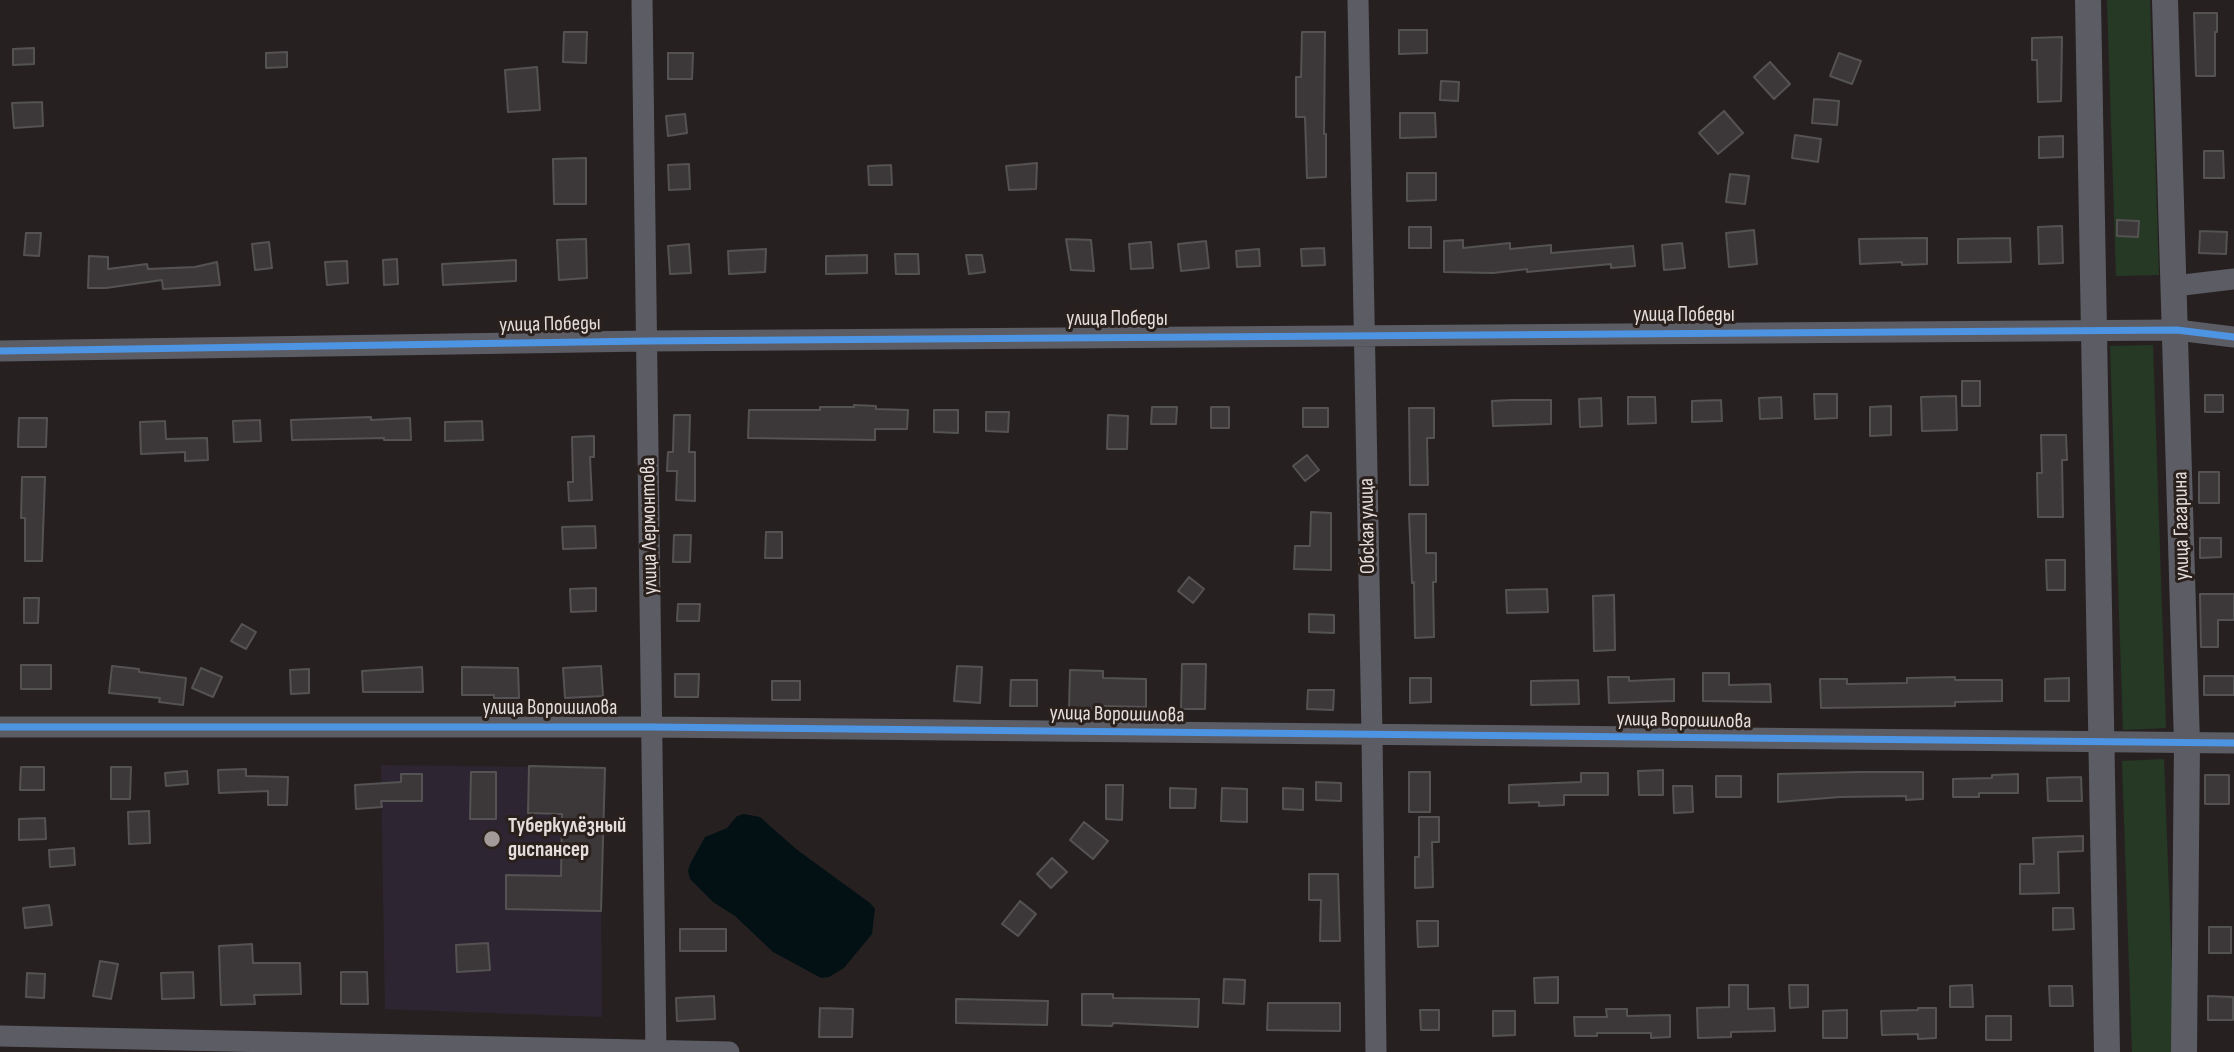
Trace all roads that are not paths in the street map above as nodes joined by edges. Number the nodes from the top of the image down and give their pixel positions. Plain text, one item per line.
1 (642, 0) edge
2 (1358, 0) edge
3 (2088, 0) edge
4 (2165, 0) edge
5 (2234, 279) edge
6 (2175, 286) junction
7 (2095, 330) junction
8 (2177, 330) junction
9 (1365, 336) junction
10 (2234, 337) edge
11 (647, 341) junction
12 (0, 351) edge
13 (0, 727) edge
14 (653, 727) junction
15 (1373, 735) junction
16 (2100, 743) junction
17 (2234, 743) edge
18 (2187, 744) junction
19 (0, 1036) edge
20 (656, 1051) edge
21 (729, 1052) edge
22 (1376, 1052) edge
23 (2107, 1052) edge
24 (2184, 1052) edge

1 - 11 street, улица Лермонтова
2 - 9 street, Обская улица
3 - 7 street
4 - 6 street, улица Гагарина
5 - 6 street
6 - 8 street, улица Гагарина
7 - 8 street, улица Победы
7 - 9 street, улица Победы
7 - 16 street
8 - 10 street, улица Победы
8 - 18 street, улица Гагарина
9 - 11 street, улица Победы
9 - 15 street, Обская улица
11 - 12 street, улица Победы
11 - 14 street, улица Лермонтова
13 - 14 street, улица Ворошилова
14 - 15 street, улица Ворошилова
14 - 20 street, улица Лермонтова
15 - 16 street, улица Ворошилова
15 - 22 street, Обская улица
16 - 18 street, улица Ворошилова
16 - 23 street
17 - 18 street, улица Ворошилова
18 - 24 street, улица Гагарина
19 - 20 street
20 - 21 street

